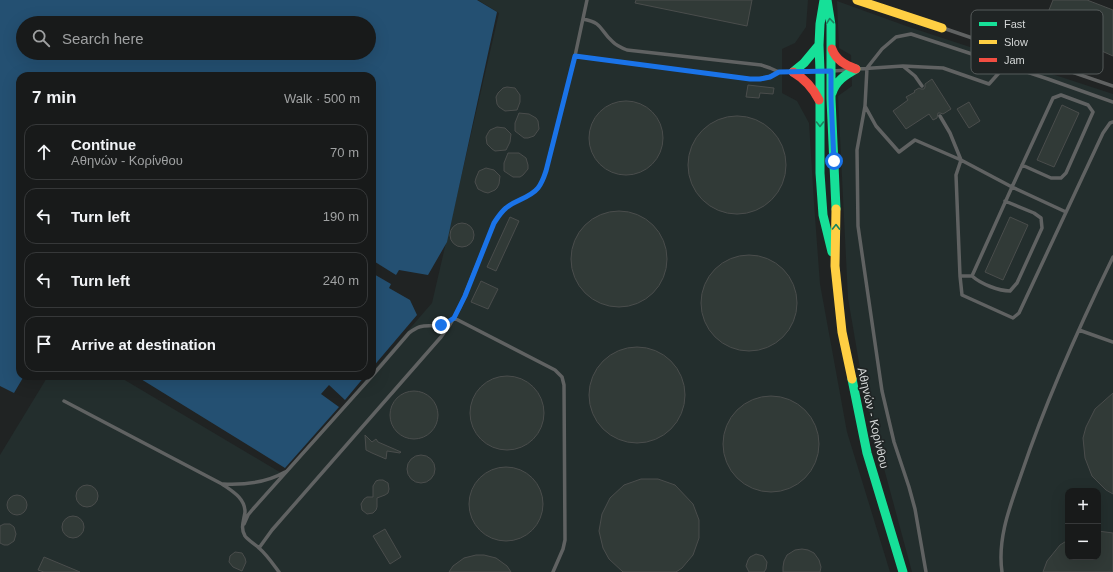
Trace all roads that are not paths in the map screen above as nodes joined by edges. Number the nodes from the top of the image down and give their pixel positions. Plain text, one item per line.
1 (587, 0) edge
2 (824, 0) edge
3 (827, 0) edge
4 (857, 0) edge
5 (583, 19) junction
6 (942, 28) joint
7 (971, 38) edge
8 (819, 45) junction
9 (831, 46) junction
10 (971, 54) edge
11 (575, 56) junction
12 (903, 66) junction
13 (867, 68) junction
14 (856, 69) junction
15 (820, 71) junction
16 (831, 71) junction
17 (779, 72) junction
18 (793, 72) junction
19 (998, 74) edge
20 (1033, 74) edge
21 (1078, 74) edge
22 (922, 86) dead end
23 (1113, 86) edge
24 (831, 99) junction
25 (820, 101) junction
26 (1113, 102) edge
27 (865, 106) junction
28 (940, 116) dead end
29 (1113, 122) edge
30 (961, 160) junction
31 (1022, 164) junction
32 (1012, 187) junction
33 (1006, 201) junction
34 (1066, 212) junction
35 (1113, 257) edge
36 (835, 266) junction
37 (960, 276) junction
38 (972, 276) junction
39 (454, 318) junction
40 (1079, 330) junction
41 (1113, 342) edge
42 (376, 371) edge
43 (368, 380) edge
44 (64, 400) dead end
45 (291, 468) junction
46 (222, 484) junction
47 (243, 528) junction
48 (259, 548) junction
49 (280, 572) edge
50 (553, 572) edge
51 (903, 572) edge
52 (926, 572) edge
53 (1002, 572) edge

1 - 5 lane
2 - 8 main road, Αθηνών - Κορίνθου
9 -> 3 main road, Αθηνών - Κορίνθου
4 - 6 main road
5 - 11 lane
5 - 17 lane
6 - 7 lane
8 - 15 main road, Αθηνών - Κορίνθου
8 - 18 main road
9 - 14 main road
9 - 16 main road, Αθηνών - Κορίνθου
10 - 13 lane
11 - 17 lane
11 - 39 lane
12 - 13 lane
12 - 19 lane
12 - 22 lane
13 - 14 lane
13 - 27 lane
14 - 16 lane
14 - 24 main road
15 - 16 lane
15 - 18 lane
15 - 25 main road, Αθηνών - Κορίνθου
16 - 24 main road, Αθηνών - Κορίνθου
17 - 18 lane
18 - 25 main road
20 - 26 lane
21 - 23 lane
36 -> 24 main road, Αθηνών - Κορίνθου
25 -> 36 main road, Αθηνών - Κορίνθου
27 - 30 lane
27 - 52 lane
28 - 30 lane
29 - 34 lane
30 - 32 lane
30 - 37 lane
31 - 31 lane
31 - 32 lane
32 - 33 lane
32 - 34 lane
33 - 38 lane
33 - 38 lane
34 - 37 lane
35 - 40 lane
36 - 51 main road, Αθηνών - Κορίνθου
37 - 38 lane
39 - 42 lane
39 - 48 lane
39 - 50 lane
40 - 41 lane
40 - 53 lane
43 - 45 lane
44 - 46 lane
45 - 46 lane
45 - 47 lane
46 - 47 lane
47 - 48 lane
48 - 49 lane

